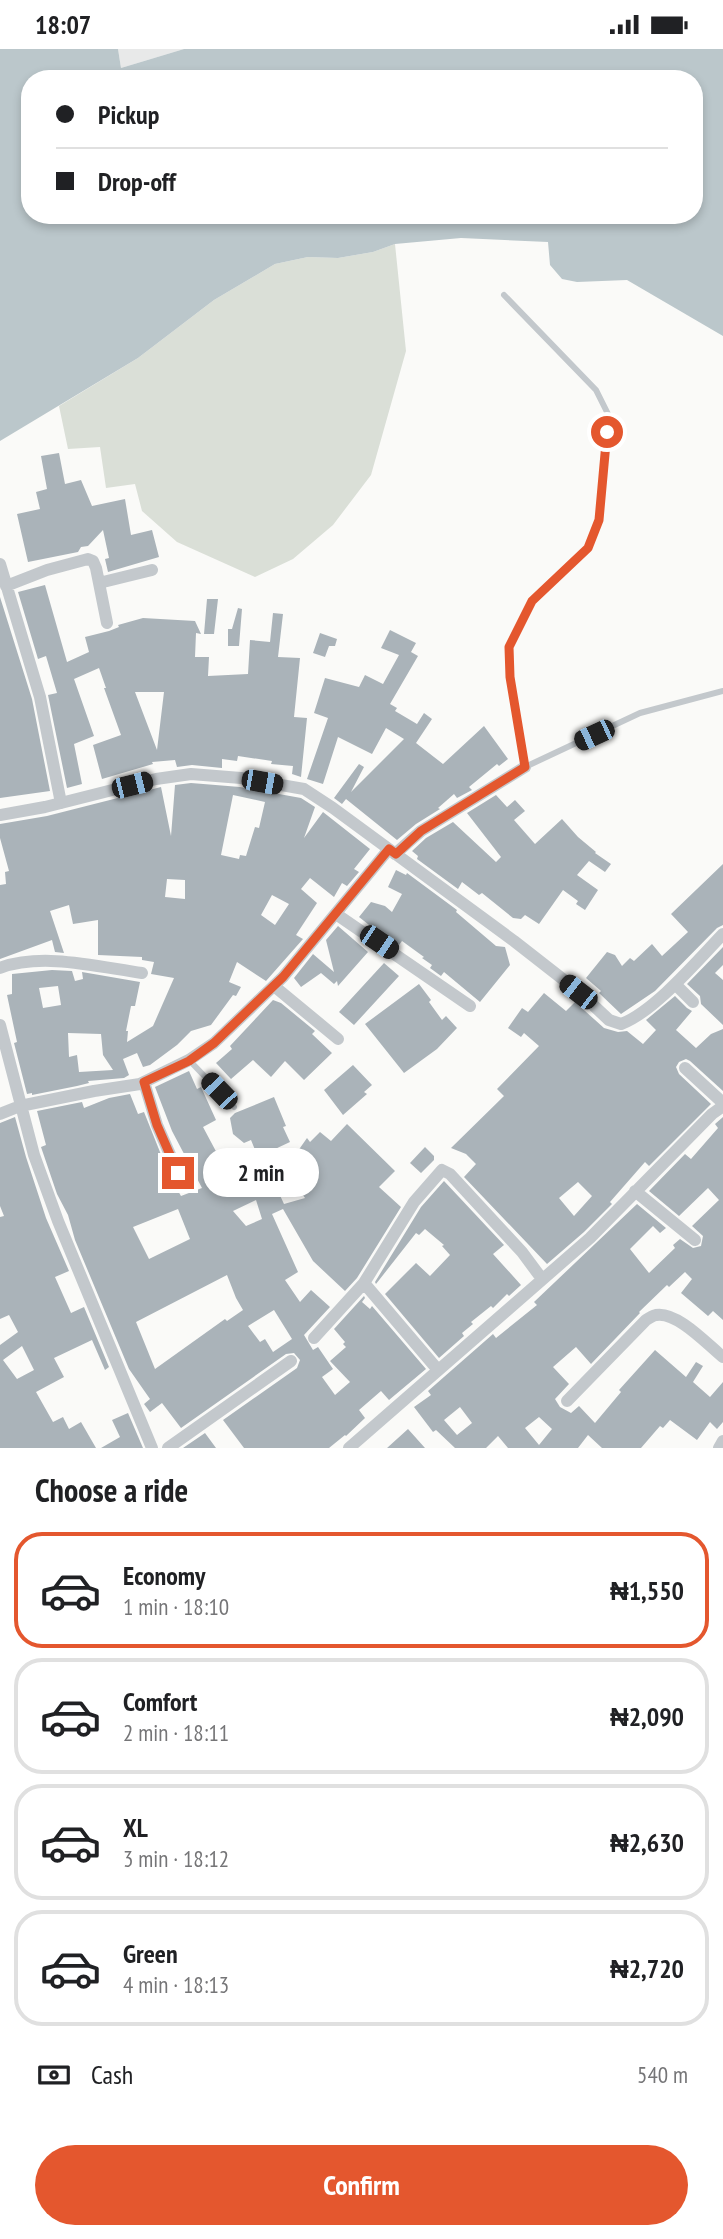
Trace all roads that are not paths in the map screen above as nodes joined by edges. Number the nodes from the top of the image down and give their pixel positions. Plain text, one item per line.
1 (504, 295) dead end
2 (0, 564) edge
3 (152, 570) dead end
4 (99, 583) junction
5 (6, 586) junction
6 (107, 623) dead end
7 (723, 691) edge
8 (525, 767) junction
9 (61, 803) junction
10 (0, 815) edge
11 (392, 851) junction
12 (337, 913) junction
13 (723, 934) edge
14 (0, 968) edge
15 (142, 973) dead end
16 (676, 984) junction
17 (274, 986) junction
18 (693, 1002) dead end
19 (470, 1006) dead end
20 (0, 1025) edge
21 (338, 1039) dead end
22 (189, 1061) junction
23 (685, 1069) dead end
24 (144, 1082) junction
25 (723, 1105) edge
26 (20, 1107) junction
27 (234, 1107) dead end
28 (0, 1114) edge
29 (178, 1173) dead end
30 (635, 1191) junction
31 (695, 1240) dead end
32 (542, 1279) junction
33 (364, 1283) junction
34 (314, 1338) dead end
35 (723, 1357) edge
36 (291, 1361) dead end
37 (438, 1370) junction
38 (566, 1401) dead end
39 (723, 1441) edge
40 (152, 1448) edge
41 (168, 1448) edge
42 (349, 1448) edge
43 (719, 1448) edge

1 - 8 lane
2 - 5 street
3 - 4 street
4 - 5 street
4 - 6 street
5 - 9 street
7 - 8 lane
8 - 11 street
9 - 10 street
9 - 11 street
11 - 12 street
11 - 16 street
12 - 17 street
12 - 19 street
13 - 16 street
14 - 15 street
16 - 18 street
17 - 21 street
17 - 22 street
20 - 26 street
22 - 24 street
22 - 27 lane
23 - 25 street
24 - 26 street
24 - 29 street
25 - 30 street
26 - 28 street
26 - 40 street
30 - 31 street
30 - 32 street
32 - 33 street
32 - 37 street
33 - 34 street
33 - 37 street
35 - 38 street
36 - 41 street
37 - 42 street
39 - 43 street

